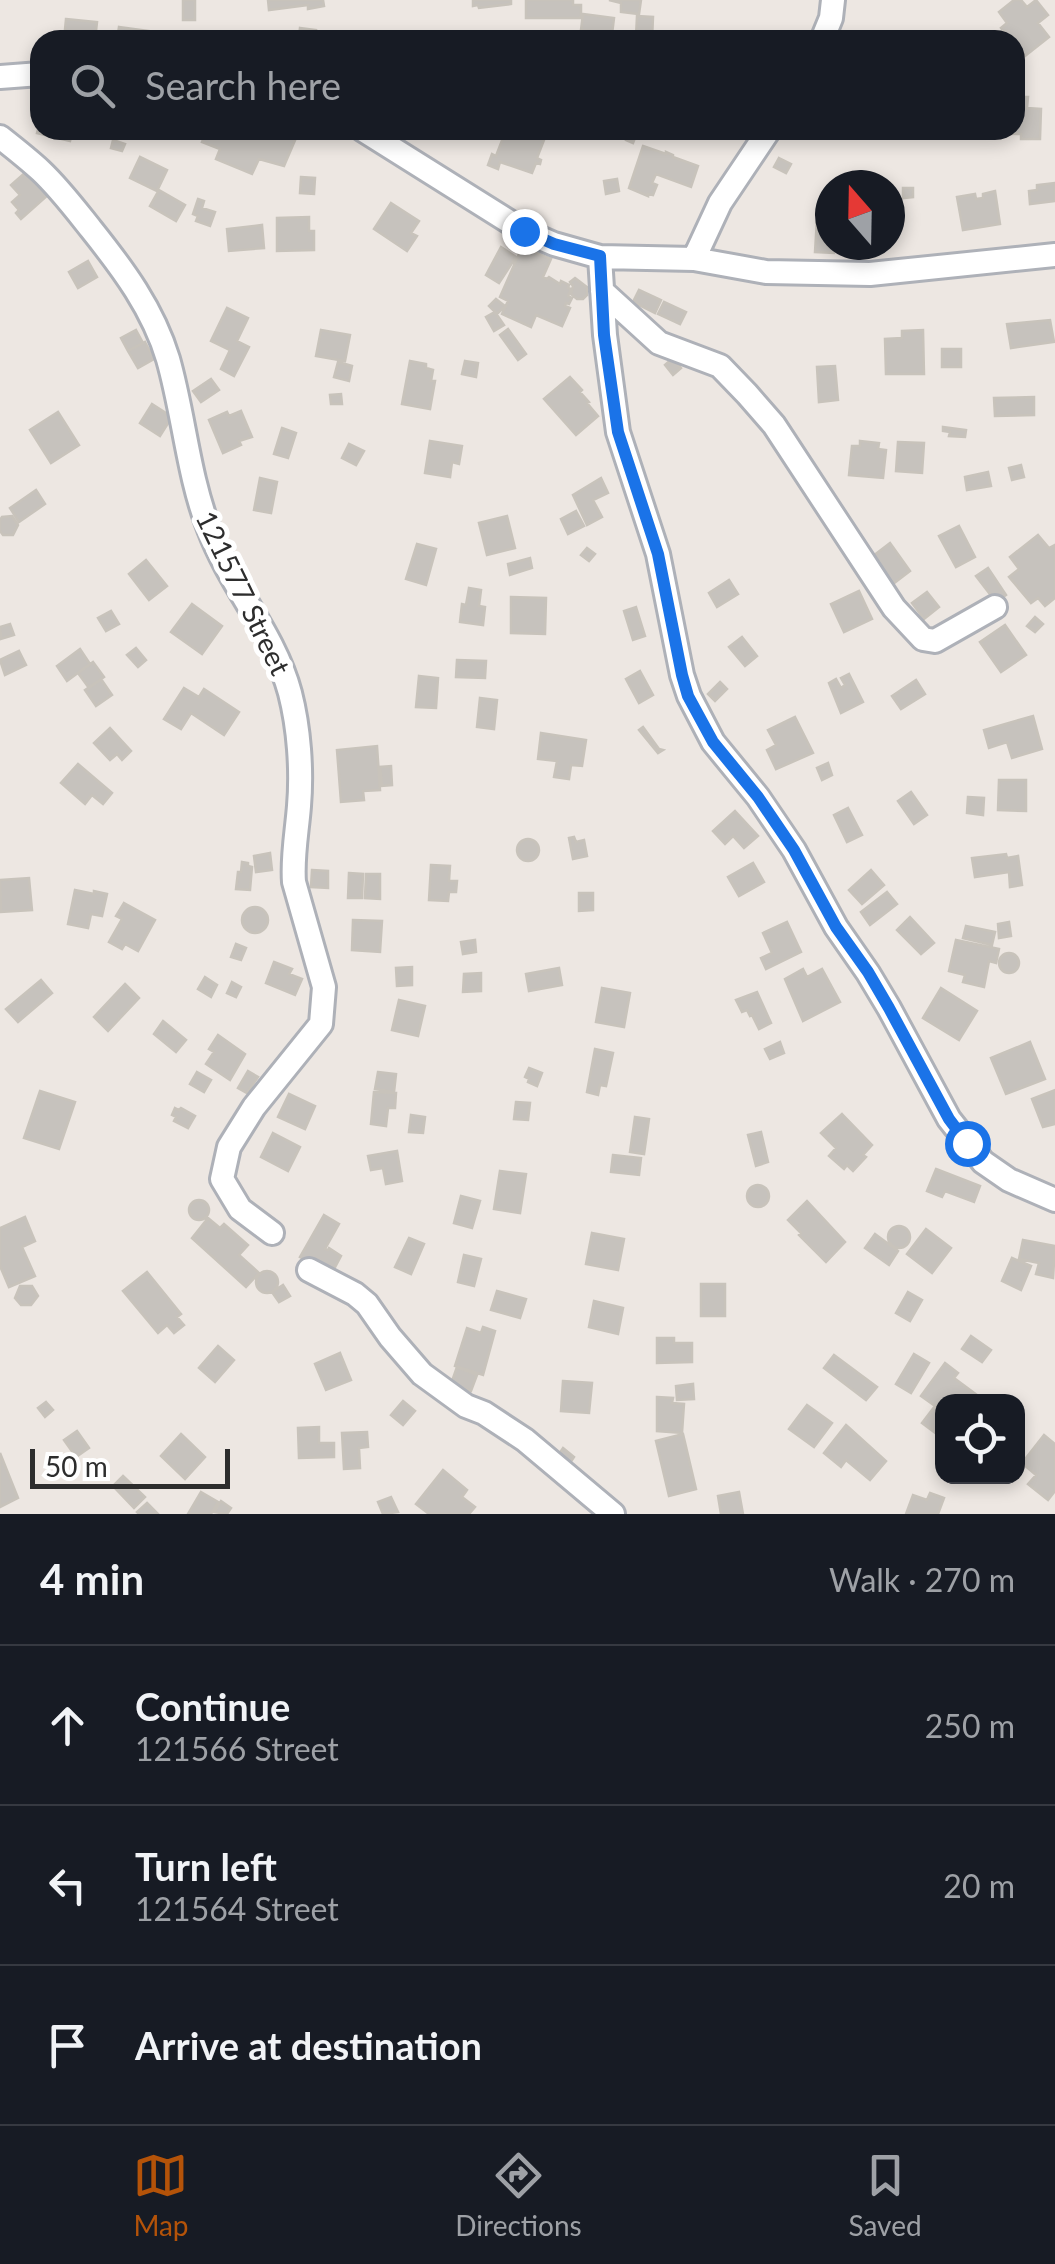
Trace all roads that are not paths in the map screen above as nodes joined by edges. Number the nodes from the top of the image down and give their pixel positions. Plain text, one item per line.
1 (833, 0) edge
2 (826, 30) edge
3 (30, 75) edge
4 (0, 77) edge
5 (0, 137) edge
6 (379, 140) edge
7 (762, 140) edge
8 (1055, 255) edge
9 (600, 256) junction
10 (694, 259) junction
11 (602, 291) junction
12 (995, 607) dead end
13 (1055, 1200) edge
14 (272, 1233) dead end
15 (309, 1270) dead end
16 (613, 1514) edge

1 - 2 street
3 - 4 street
5 - 14 street, 121577 Street
6 - 9 street
7 - 10 street
8 - 10 street
9 - 10 street
9 - 11 street
11 - 12 street
11 - 13 street
15 - 16 street

